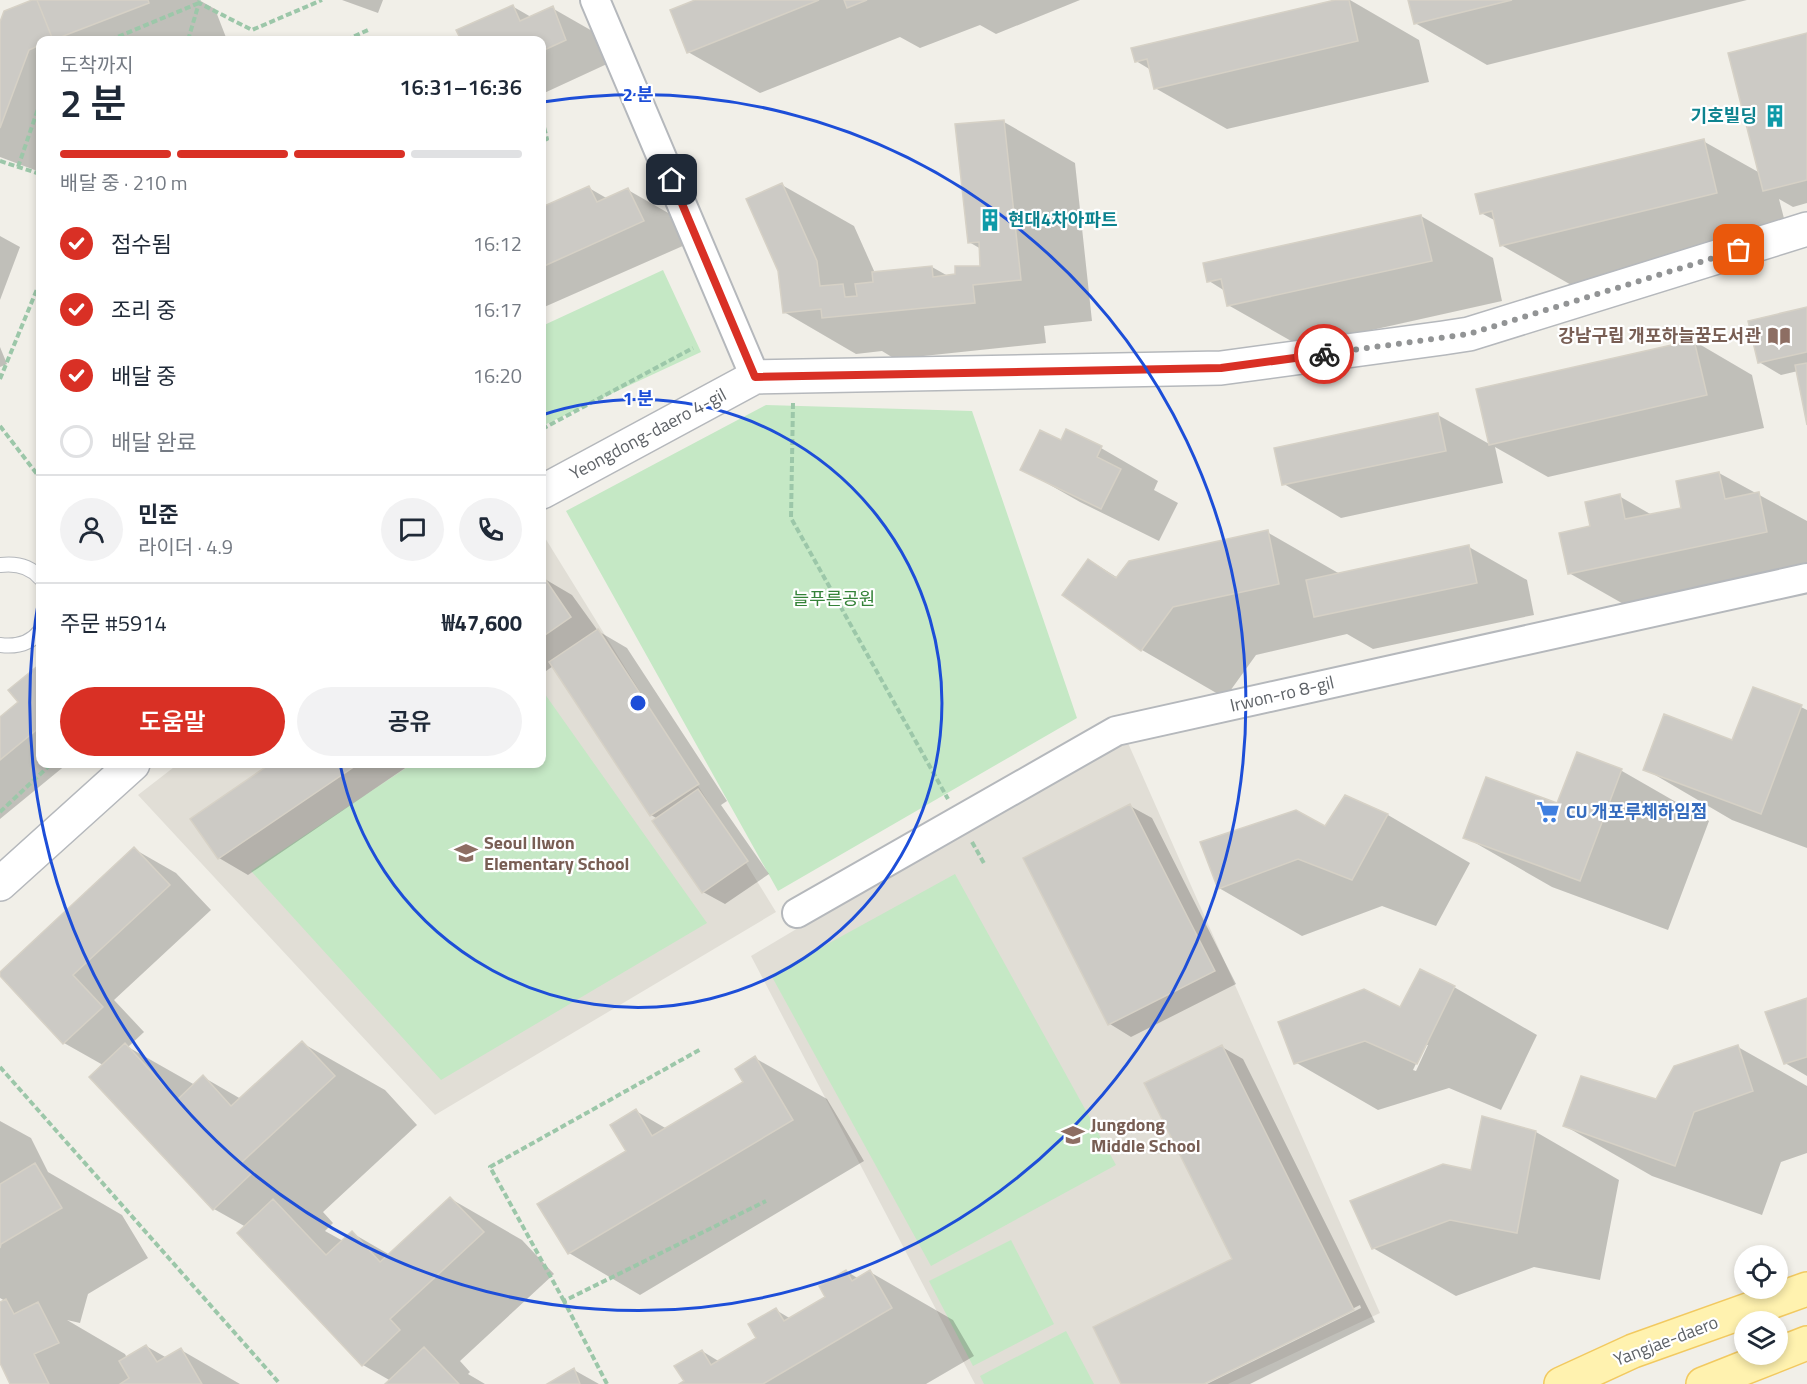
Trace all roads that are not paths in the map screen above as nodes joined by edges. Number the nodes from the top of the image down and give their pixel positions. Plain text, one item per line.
1 (599, 1) edge
2 (1807, 229) edge
3 (755, 377) junction
4 (546, 490) edge
5 (0, 565) edge
6 (36, 575) edge
7 (1807, 578) edge
8 (36, 637) edge
9 (0, 645) edge
10 (129, 768) edge
11 (0, 884) edge
12 (797, 913) dead end
13 (1807, 1289) edge
14 (1807, 1343) edge
15 (1561, 1384) edge
16 (1703, 1384) edge

1 - 3 street
2 - 3 street
3 - 4 street, Yeongdong-daero 4-gil
5 - 6 lane
7 - 12 street, Irwon-ro 8-gil
8 - 9 lane
10 - 11 street
13 - 15 main road, Yangjae-daero
14 - 16 main road

